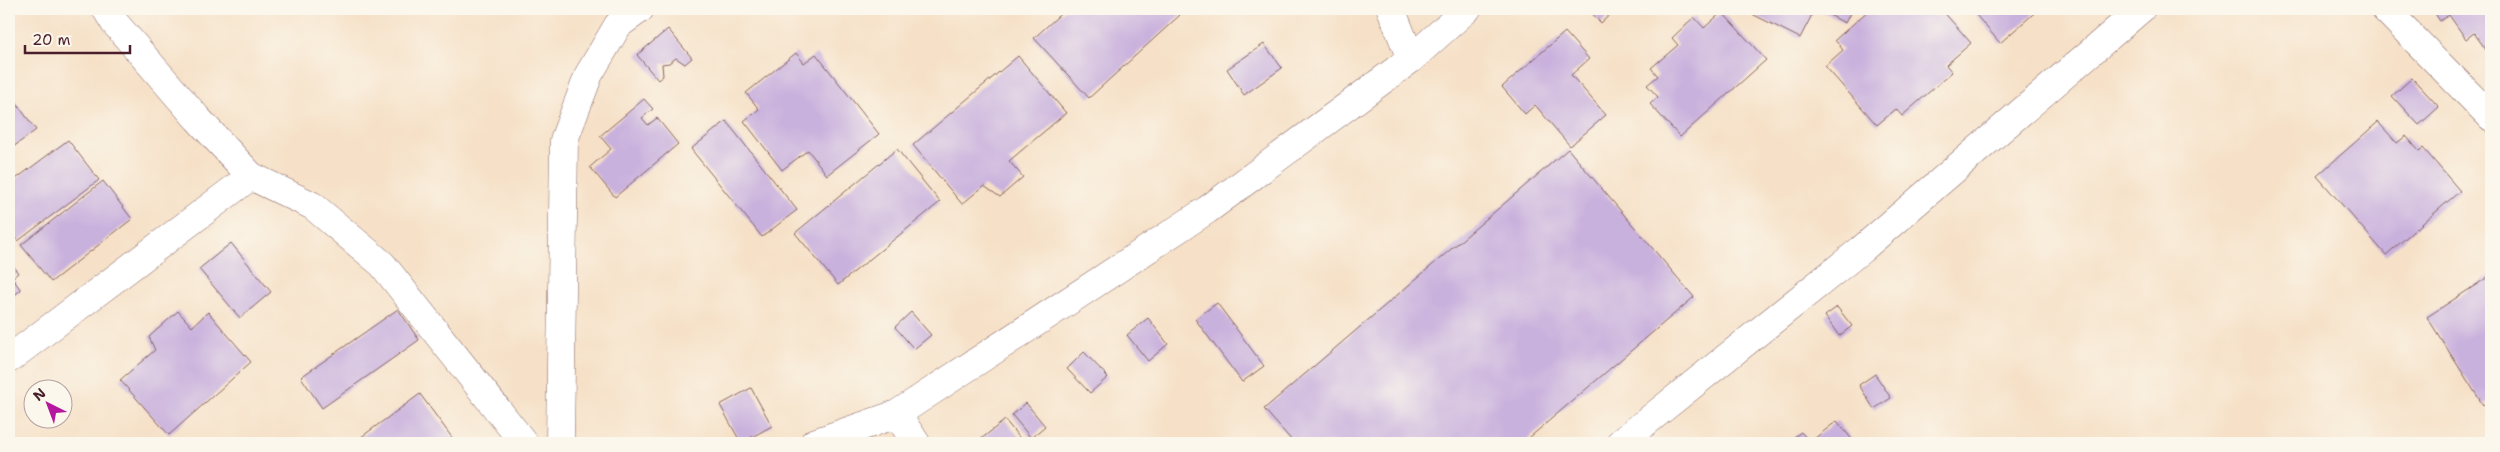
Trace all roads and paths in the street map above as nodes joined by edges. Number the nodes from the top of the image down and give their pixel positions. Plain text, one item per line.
1 (106, 9) edge
2 (640, 9) edge
3 (1391, 9) edge
4 (1467, 9) edge
5 (2141, 9) edge
6 (2385, 9) edge
7 (1411, 59) junction
8 (2491, 117) edge
9 (251, 176) junction
10 (9, 359) edge
11 (897, 414) junction
12 (524, 443) edge
13 (560, 443) edge
14 (814, 443) edge
15 (916, 443) edge
16 (1620, 443) edge

1 - 9 street
2 - 13 street
3 - 7 street
4 - 7 street
5 - 16 street
6 - 8 street
7 - 11 street
9 - 10 street
9 - 12 street
11 - 14 street
11 - 15 street

